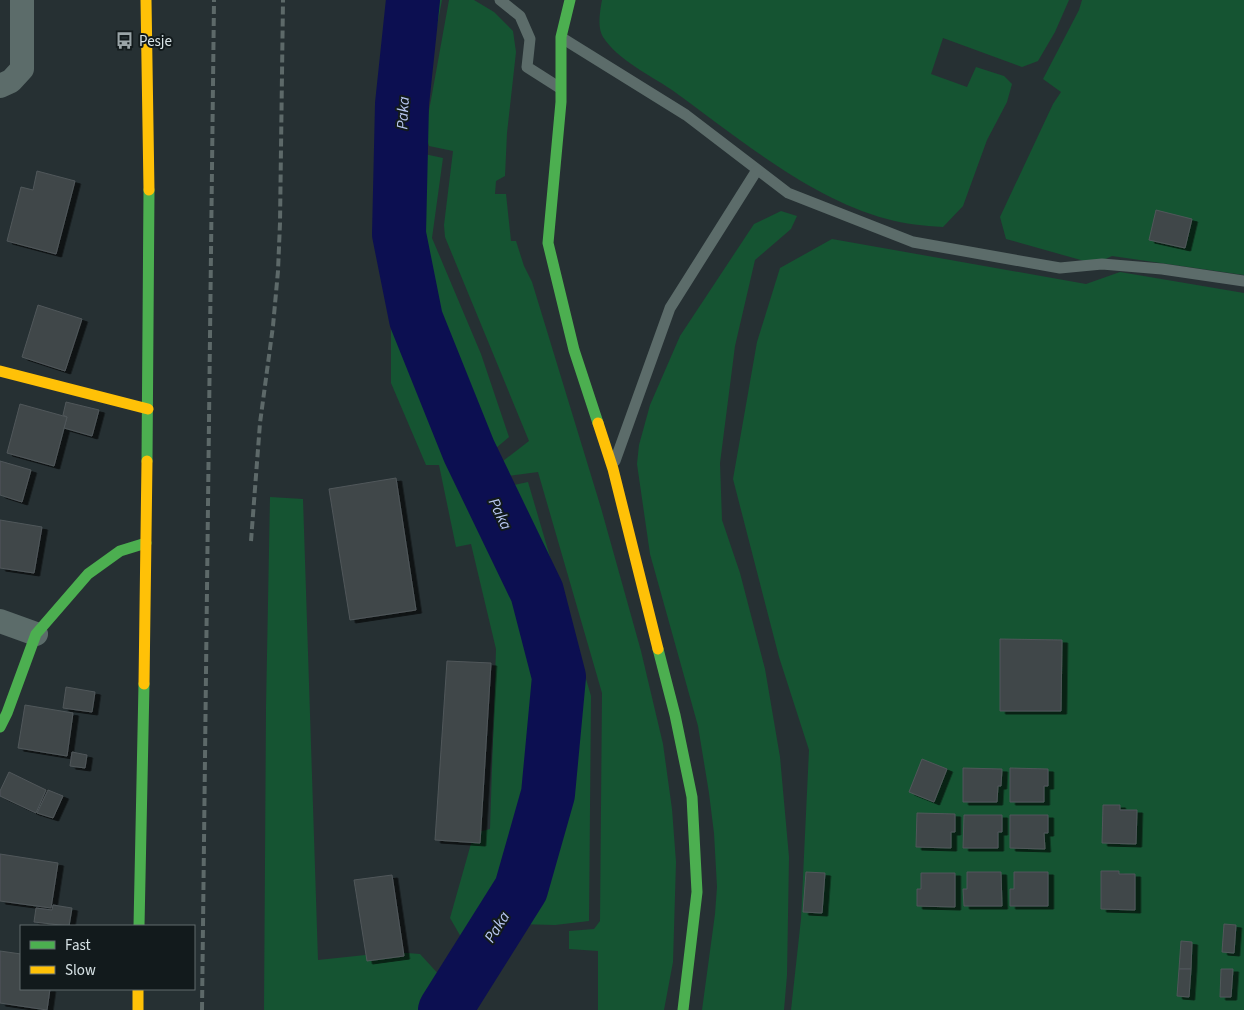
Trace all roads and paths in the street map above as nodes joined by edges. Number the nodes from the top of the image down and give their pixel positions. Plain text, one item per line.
1 (22, 0) edge
2 (146, 0) edge
3 (500, 0) edge
4 (570, 0) edge
5 (561, 37) junction
6 (0, 86) edge
7 (561, 89) junction
8 (757, 170) junction
9 (1244, 281) edge
10 (0, 371) edge
11 (148, 410) junction
12 (613, 468) junction
13 (146, 543) junction
14 (0, 622) edge
15 (36, 634) junction
16 (0, 727) edge
17 (139, 925) edge
18 (138, 990) edge
19 (138, 1010) edge
20 (683, 1010) edge

1 - 6 street
2 - 11 street
3 - 7 lane
4 - 5 street
5 - 7 street
5 - 8 lane
7 - 12 street
8 - 9 lane
8 - 12 lane
10 - 11 street
11 - 13 street
12 - 20 street
13 - 15 street
13 - 17 street
14 - 15 street
15 - 16 street
18 - 19 street

